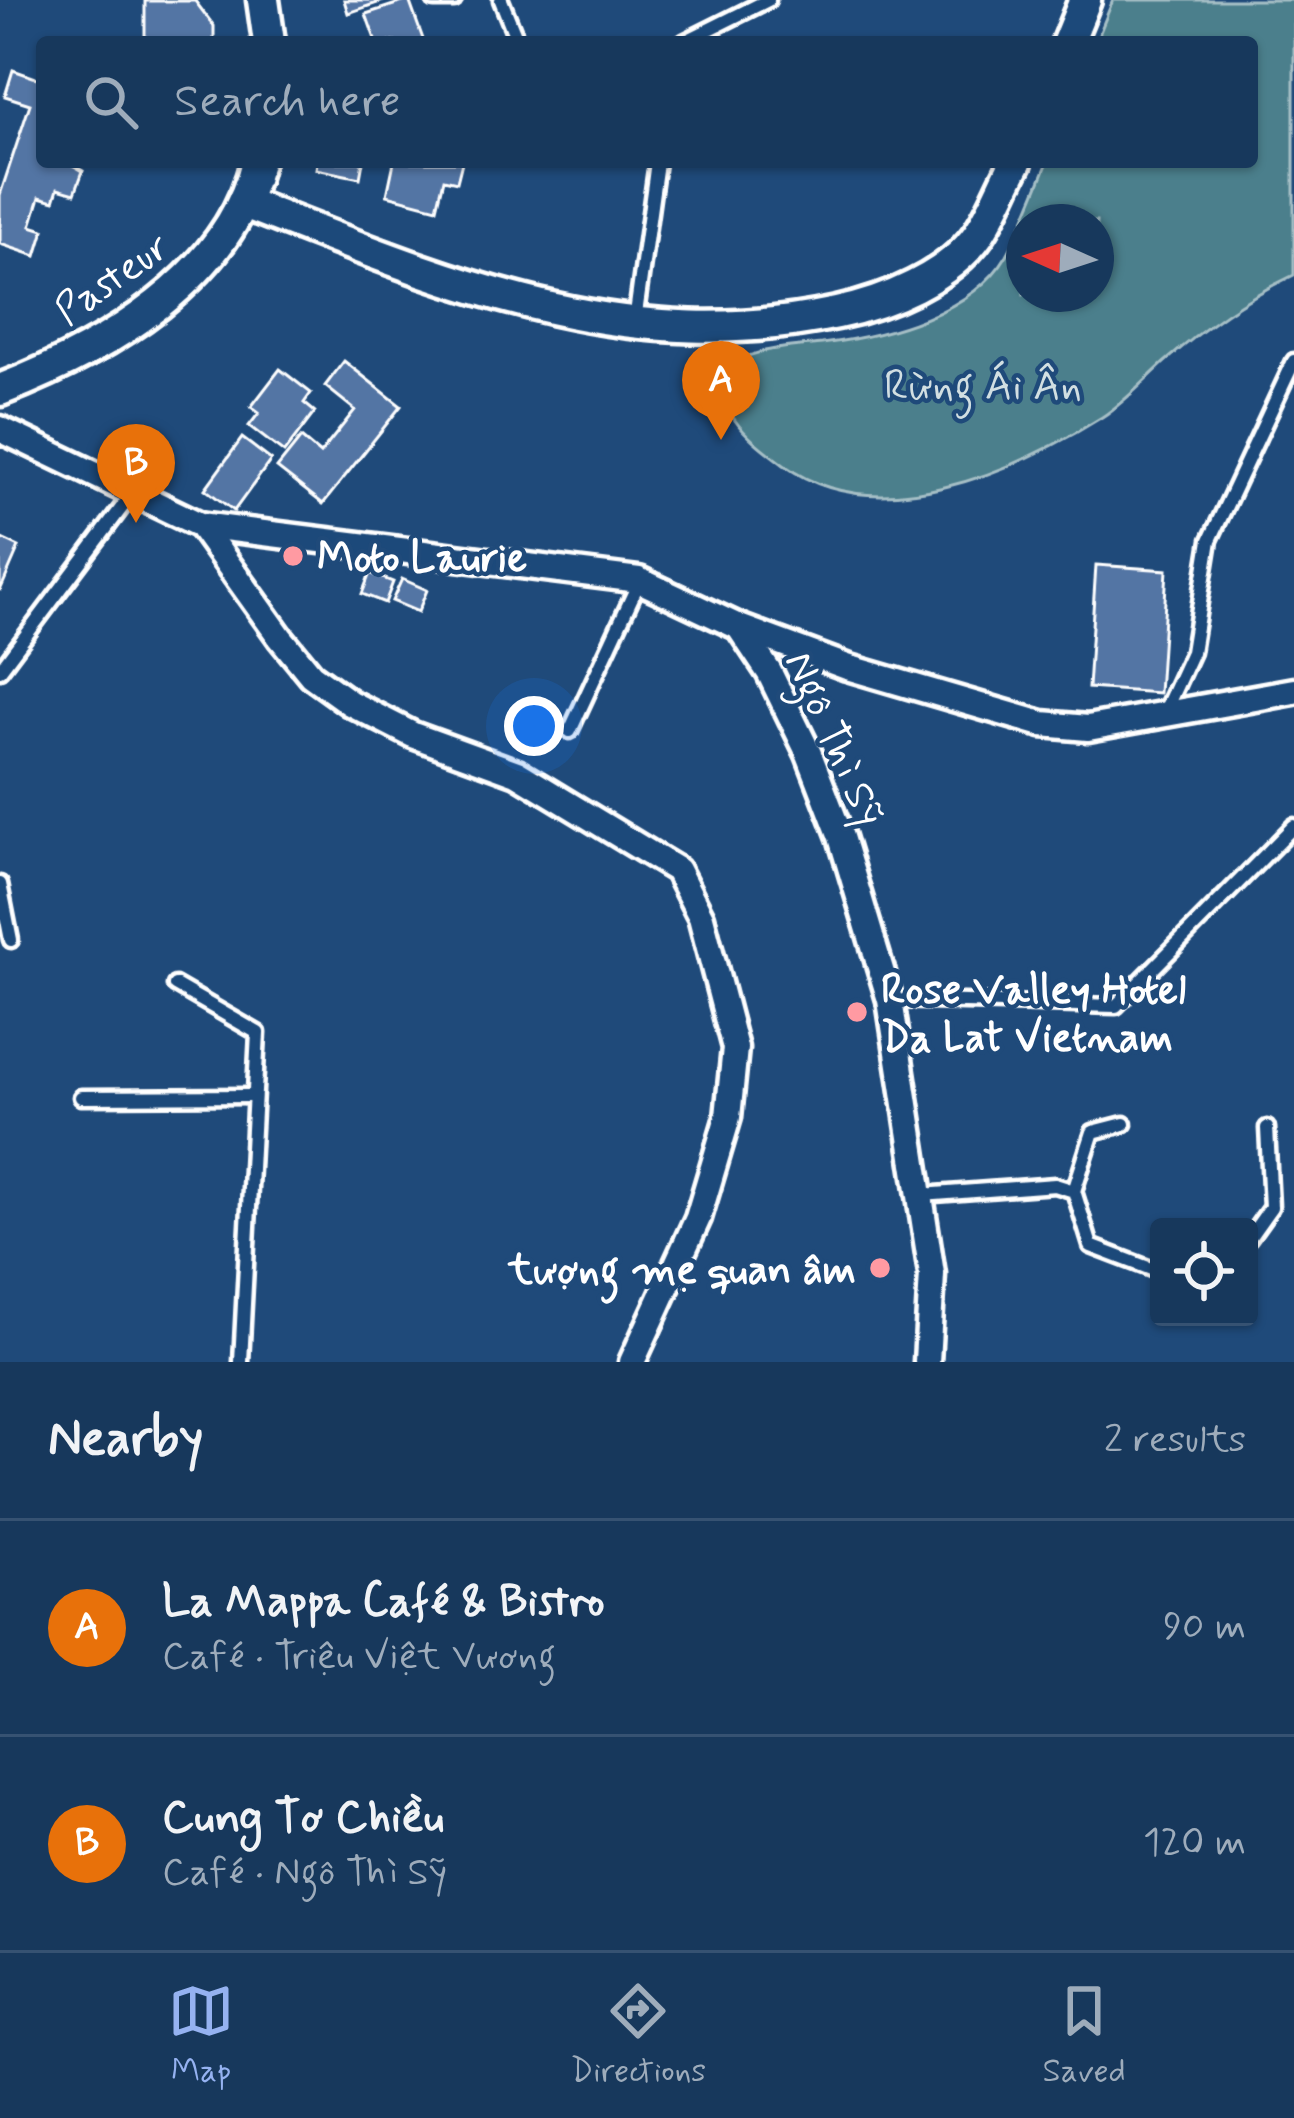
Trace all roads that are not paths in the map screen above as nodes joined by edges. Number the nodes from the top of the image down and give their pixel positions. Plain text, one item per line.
1 (263, 0) edge
2 (434, 0) edge
3 (454, 0) edge
4 (501, 0) edge
5 (768, 0) edge
6 (1084, 0) edge
7 (268, 36) edge
8 (515, 36) edge
9 (696, 36) edge
10 (1070, 36) edge
11 (256, 168) edge
12 (657, 168) edge
13 (1013, 168) edge
14 (247, 204) junction
15 (634, 326) junction
16 (1294, 361) edge
17 (0, 390) edge
18 (0, 429) edge
19 (132, 494) junction
20 (200, 525) junction
21 (639, 580) junction
22 (739, 628) junction
23 (0, 670) edge
24 (1294, 691) edge
25 (1164, 714) junction
26 (570, 731) dead end
27 (1294, 826) edge
28 (0, 884) edge
29 (11, 940) dead end
30 (175, 985) dead end
31 (890, 1000) junction
32 (254, 1096) junction
33 (81, 1097) dead end
34 (1124, 1124) dead end
35 (1267, 1128) dead end
36 (1073, 1191) junction
37 (922, 1196) junction
38 (1258, 1225) edge
39 (1150, 1269) edge
40 (242, 1362) edge
41 (632, 1362) edge
42 (927, 1362) edge

1 - 7 street
2 - 3 lane
4 - 8 lane
5 - 9 lane
6 - 10 street
11 - 14 street, Pasteur
12 - 15 lane
13 - 15 street
14 - 15 street
14 - 17 street, Pasteur
16 - 25 lane
18 - 19 street, Ngô Thì Sỹ
19 - 20 street, Ngô Thì Sỹ
19 - 23 lane
20 - 21 street, Ngô Thì Sỹ
20 - 41 street
21 - 22 street, Ngô Thì Sỹ
21 - 26 lane
22 - 25 street
22 - 31 street, Ngô Thì Sỹ
24 - 25 street
27 - 31 lane
28 - 29 lane
30 - 32 lane
31 - 37 street, Ngô Thì Sỹ
32 - 33 lane
32 - 40 lane
34 - 36 lane
35 - 38 lane
36 - 37 lane
36 - 39 lane
37 - 42 street, Ngô Thì Sỹ

